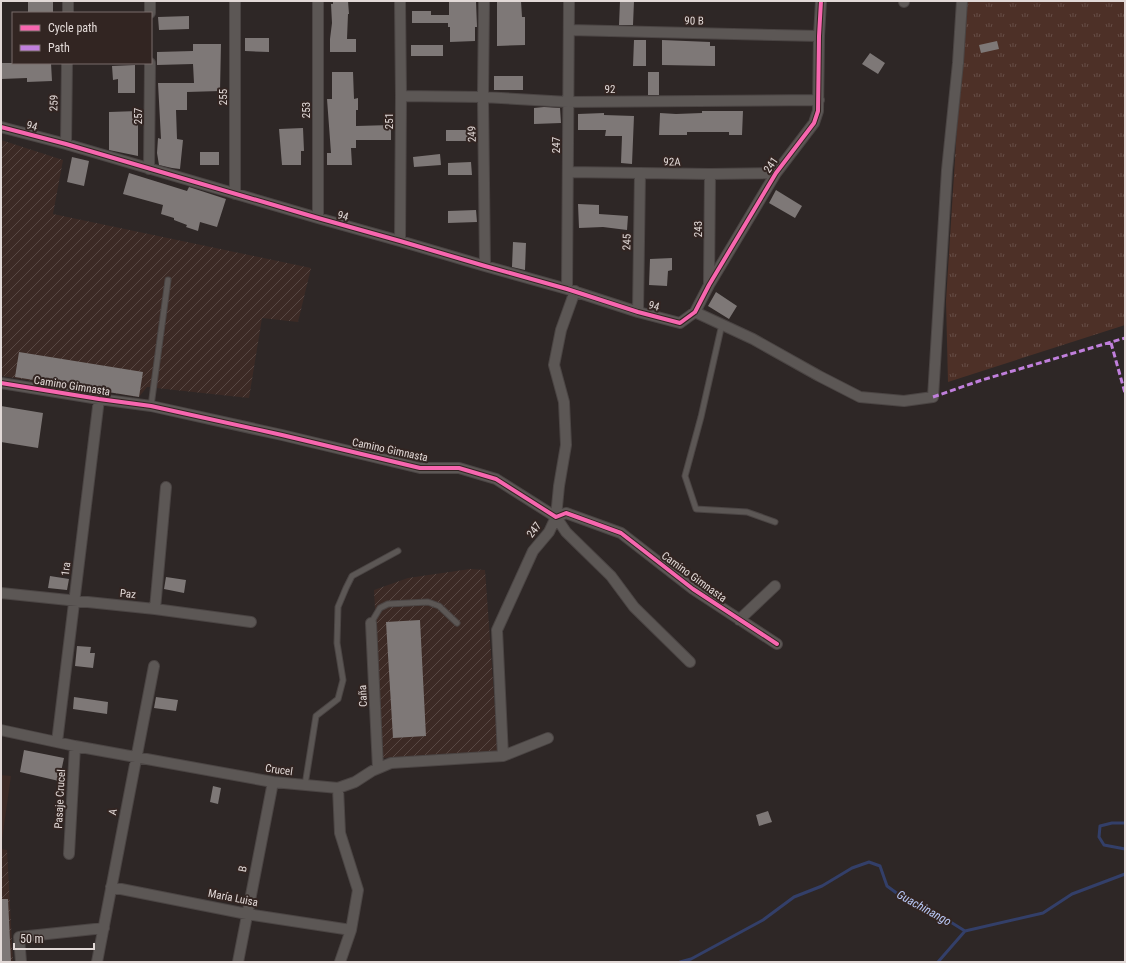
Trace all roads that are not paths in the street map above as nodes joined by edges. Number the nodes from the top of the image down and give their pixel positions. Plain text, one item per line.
1 (68, 1) edge
2 (150, 1) edge
3 (235, 1) edge
4 (318, 1) edge
5 (400, 1) edge
6 (484, 1) edge
7 (570, 1) edge
8 (821, 1) edge
9 (962, 1) edge
10 (68, 12) edge
11 (150, 12) edge
12 (569, 30) junction
13 (819, 36) junction
14 (67, 64) edge
15 (150, 64) edge
16 (401, 96) junction
17 (483, 97) junction
18 (819, 100) junction
19 (568, 102) junction
20 (1, 127) edge
21 (66, 144) junction
22 (149, 169) junction
23 (568, 172) junction
24 (640, 173) junction
25 (776, 173) junction
26 (710, 174) junction
27 (235, 194) junction
28 (318, 218) junction
29 (400, 241) junction
30 (485, 266) junction
31 (168, 280) dead end
32 (709, 285) junction
33 (571, 290) junction
34 (638, 312) junction
35 (695, 312) junction
36 (680, 323) joint
37 (722, 324) junction
38 (1, 383) edge
39 (98, 399) junction
40 (152, 406) junction
41 (166, 487) dead end
42 (556, 517) junction
43 (775, 522) dead end
44 (398, 551) dead end
45 (775, 586) dead end
46 (1, 593) edge
47 (74, 601) junction
48 (155, 609) junction
49 (739, 620) junction
50 (251, 622) dead end
51 (371, 622) joint
52 (457, 623) dead end
53 (777, 644) dead end
54 (690, 662) dead end
55 (154, 666) dead end
56 (1, 730) edge
57 (548, 738) dead end
58 (57, 742) junction
59 (75, 746) junction
60 (503, 756) junction
61 (136, 757) junction
62 (378, 768) junction
63 (273, 782) junction
64 (305, 785) junction
65 (338, 788) junction
66 (69, 854) dead end
67 (111, 887) junction
68 (247, 914) junction
69 (104, 928) junction
70 (351, 930) junction
71 (21, 962) edge
72 (97, 962) edge
73 (238, 962) edge
74 (340, 962) edge

1 - 10 street
2 - 11 street
3 - 27 street, 255
4 - 28 street, 253
5 - 16 street, 251
6 - 17 street, 249
7 - 12 street, 247
8 - 13 street, 241
9 - 37 street
12 - 13 street, 90 B
12 - 19 street, 247
13 - 18 street, 241
14 - 21 street, 259
15 - 22 street, 257
16 - 17 street, 92
16 - 29 street, 251
17 - 19 street, 92
17 - 30 street, 249
18 - 19 street, 92
18 - 25 street, 241
19 - 23 street, 247
20 - 21 street, 94
21 - 22 street, 94
22 - 27 street, 94
23 - 24 street, 92A
23 - 33 street, 247
24 - 26 street, 92A
24 - 34 street, 245
25 - 26 street, 92A
25 - 32 street, 241
26 - 32 street, 243
27 - 28 street, 94
28 - 29 street, 94
29 - 30 street, 94
30 - 33 street, 94
31 - 40 lane
32 - 35 street, 241
33 - 34 street, 94
33 - 42 street, 247
34 - 36 street, 94
35 - 36 street, 241
35 - 37 street
37 - 43 lane
38 - 39 street, Camino Gimnasta
39 - 40 street, Camino Gimnasta
39 - 47 street, 1ra
40 - 42 street, Camino Gimnasta
41 - 48 street
42 - 49 street, Camino Gimnasta
42 - 54 street
42 - 60 street, 247
44 - 64 lane
45 - 49 street
46 - 47 street, Paz
47 - 48 street, Paz
47 - 58 street, 1ra
48 - 50 street, Paz
49 - 53 street, Camino Gimnasta
51 - 52 lane
51 - 62 street, Caña
55 - 61 street, A
56 - 58 street, Crucel
57 - 60 street, Crucel
58 - 59 street, Crucel
59 - 61 street, Crucel
59 - 66 street, Pasaje Crucel
60 - 62 street, Crucel
61 - 63 street, Crucel
61 - 67 street, A
62 - 65 street, Crucel
63 - 64 street, Crucel
63 - 68 street, B
64 - 65 street, Crucel
65 - 70 street
67 - 68 street, María Luisa
67 - 69 street, A
68 - 70 street, María Luisa
68 - 73 street, B
69 - 71 street
69 - 72 street, A
70 - 74 street

